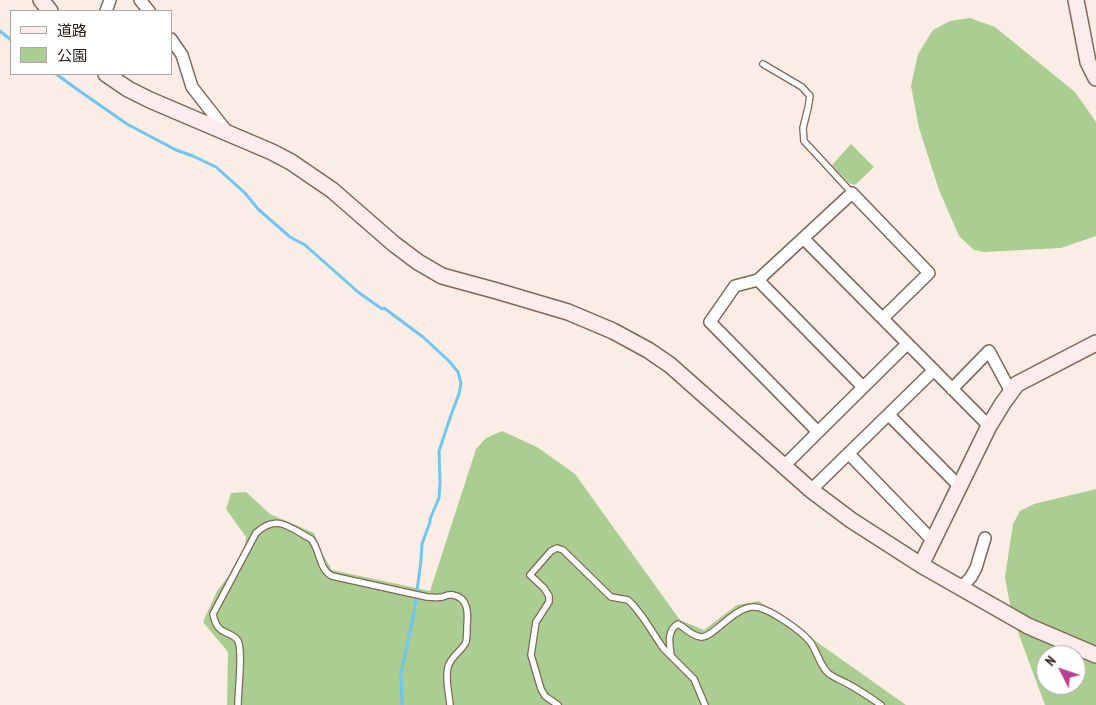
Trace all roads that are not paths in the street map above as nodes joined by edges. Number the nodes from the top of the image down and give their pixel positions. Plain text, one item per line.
1 (41, 0) edge
2 (140, 0) edge
3 (1076, 0) edge
4 (49, 10) edge
5 (148, 10) edge
6 (172, 40) edge
7 (763, 64) dead end
8 (107, 75) edge
9 (1096, 78) edge
10 (228, 133) junction
11 (852, 193) junction
12 (803, 238) junction
13 (758, 280) junction
14 (882, 318) junction
15 (1096, 343) edge
16 (907, 344) junction
17 (934, 370) junction
18 (862, 388) junction
19 (952, 389) junction
20 (1011, 392) junction
21 (889, 415) junction
22 (990, 426) junction
23 (818, 432) junction
24 (849, 454) junction
25 (784, 466) junction
26 (960, 487) junction
27 (811, 490) junction
28 (985, 538) dead end
29 (933, 541) junction
30 (921, 565) junction
31 (961, 588) junction
32 (1096, 655) edge
33 (671, 657) junction
34 (238, 705) edge
35 (450, 705) edge
36 (558, 705) edge
37 (705, 705) edge
38 (881, 705) edge

1 - 4 street
2 - 5 street
3 - 9 street
6 - 10 street
7 - 11 lane
8 - 10 street
10 - 25 street
11 - 12 street
11 - 14 street
12 - 13 street
12 - 14 street
13 - 18 street
13 - 23 street
14 - 16 street
15 - 20 street
16 - 17 street
16 - 18 street
17 - 19 street
17 - 21 street
18 - 23 street
19 - 20 street
19 - 22 street
20 - 22 street
21 - 24 street
21 - 26 street
22 - 26 street
23 - 25 street
24 - 27 street
24 - 29 street
25 - 27 street
26 - 29 street
27 - 30 street
28 - 31 street
29 - 30 street
30 - 31 street
31 - 32 street
33 - 36 lane
33 - 37 lane
33 - 38 lane
34 - 35 lane

